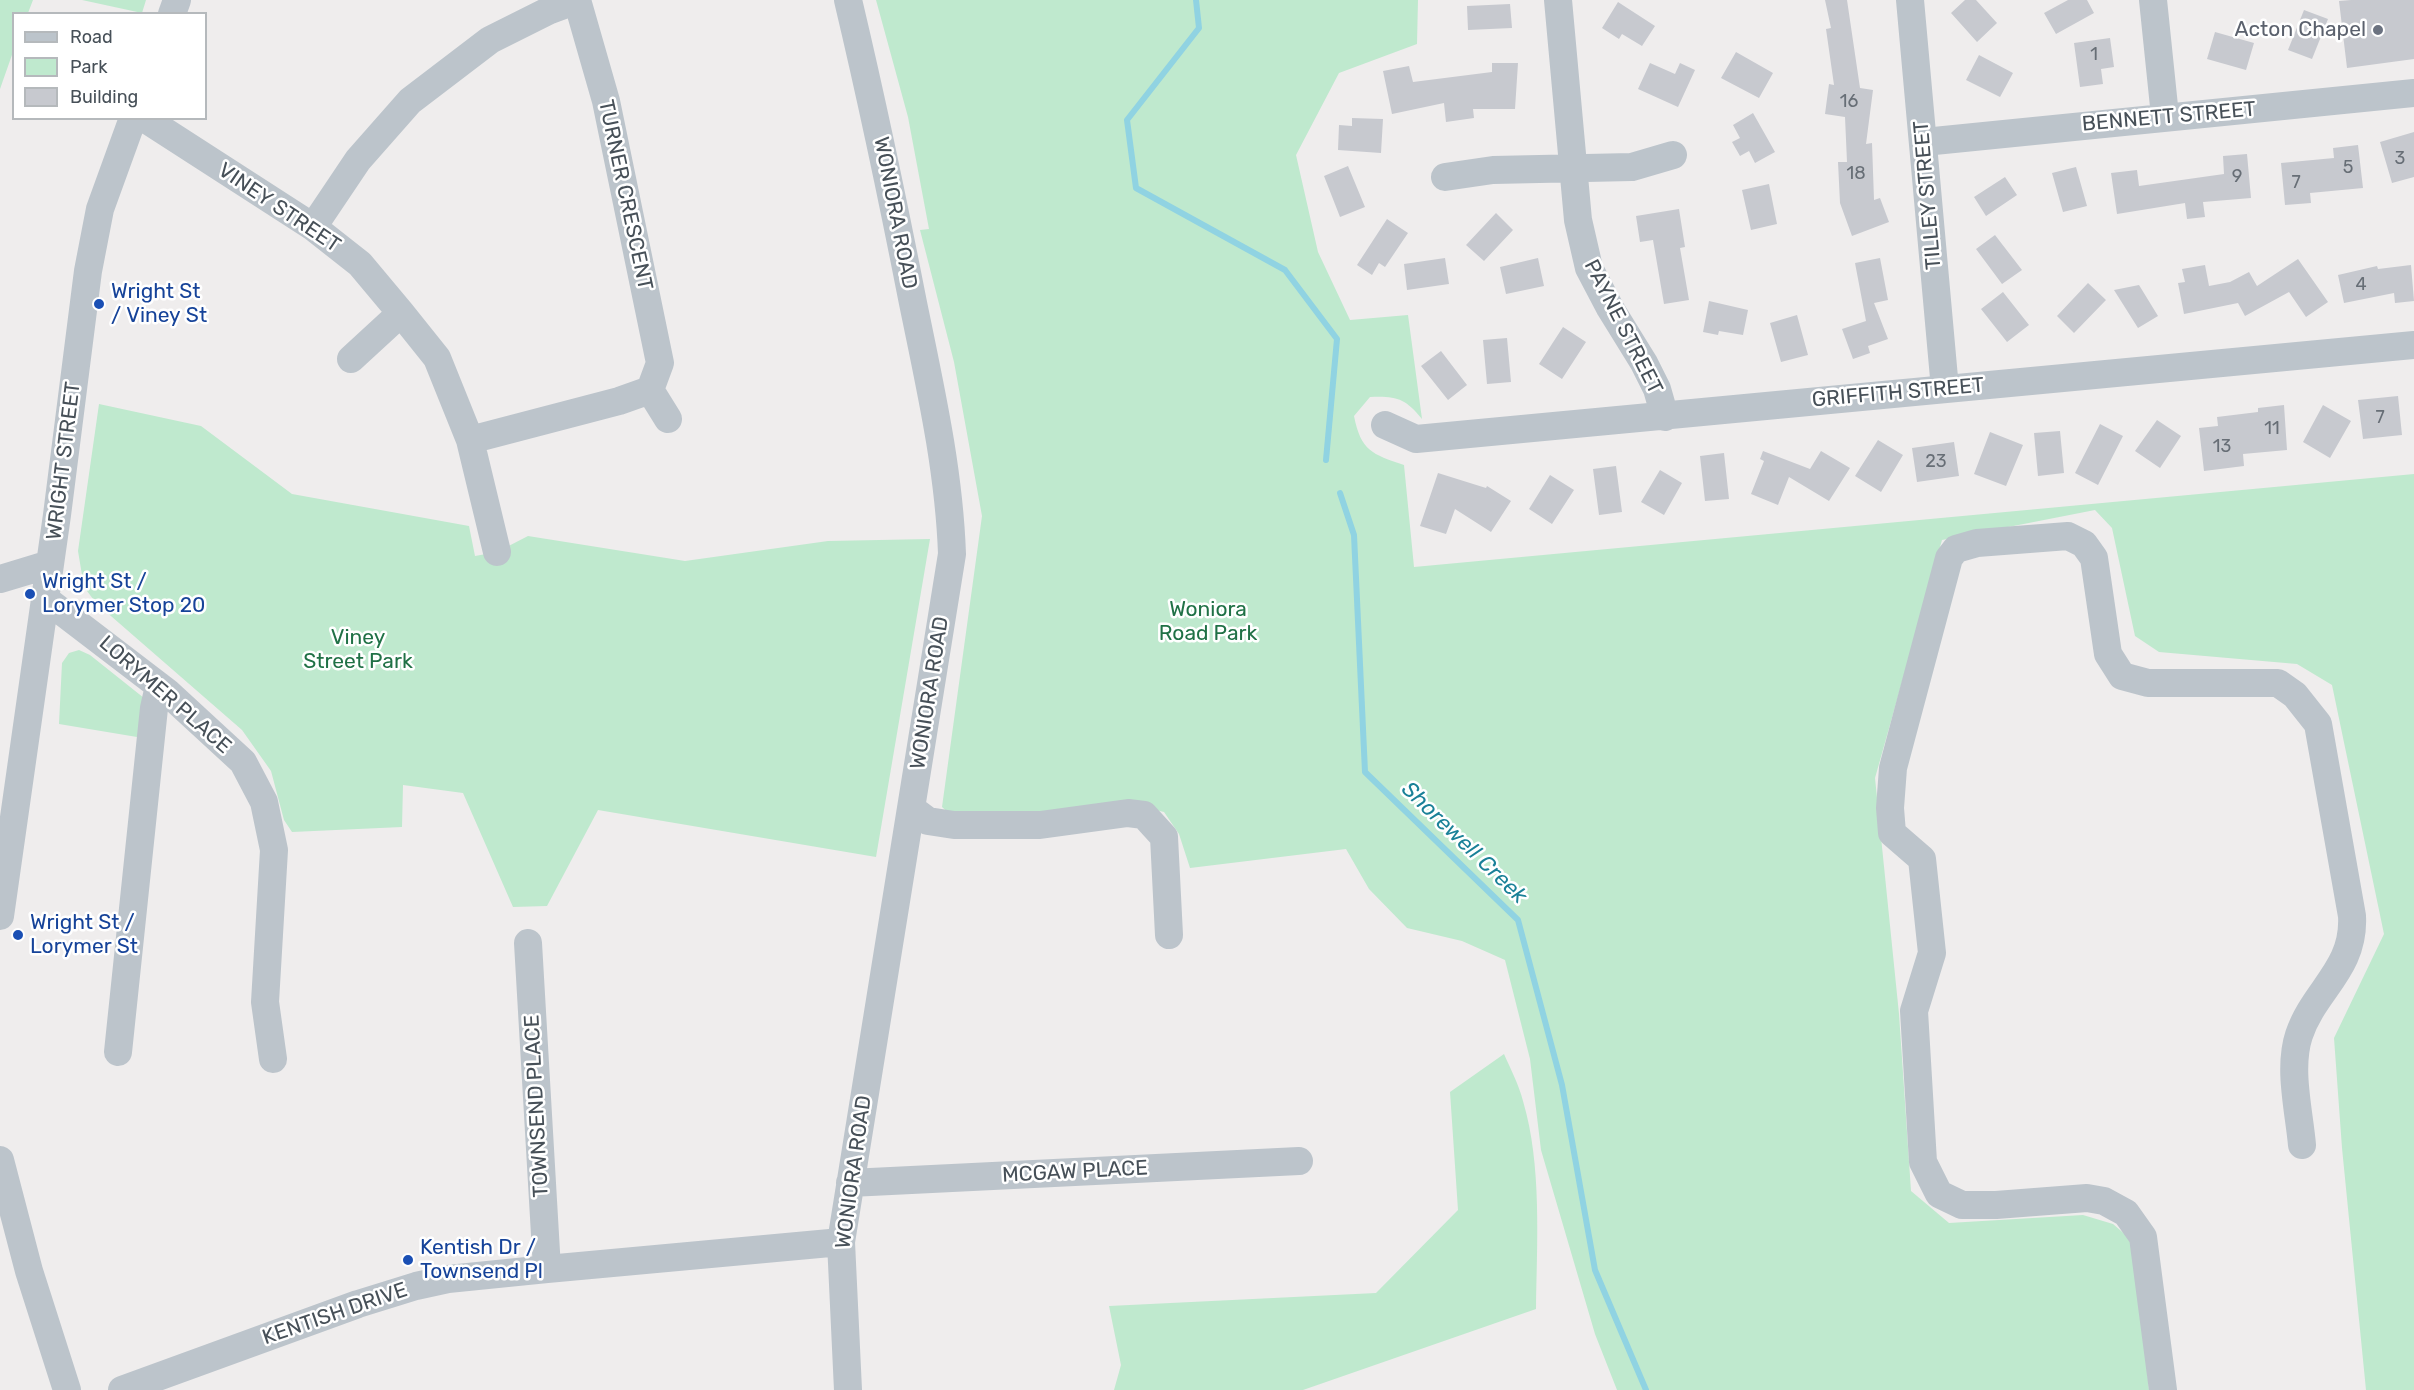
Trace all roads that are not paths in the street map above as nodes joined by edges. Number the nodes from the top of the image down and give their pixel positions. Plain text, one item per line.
1 (577, 0) edge
2 (848, 0) edge
3 (1558, 0) edge
4 (1910, 0) edge
5 (2153, 0) edge
6 (2414, 93) edge
7 (2165, 116) junction
8 (133, 120) edge
9 (147, 120) edge
10 (1924, 142) junction
11 (1673, 155) dead end
12 (1572, 166) junction
13 (1445, 177) dead end
14 (313, 227) junction
15 (401, 313) junction
16 (2414, 345) edge
17 (351, 359) dead end
18 (1945, 389) junction
19 (650, 390) junction
20 (1665, 417) junction
21 (668, 419) dead end
22 (1385, 425) dead end
23 (470, 440) junction
24 (497, 552) dead end
25 (50, 564) junction
26 (0, 579) edge
27 (44, 598) junction
28 (159, 686) junction
29 (912, 809) junction
30 (0, 916) edge
31 (1169, 935) dead end
32 (528, 943) dead end
33 (118, 1052) dead end
34 (273, 1059) dead end
35 (2302, 1145) dead end
36 (0, 1160) edge
37 (1299, 1161) dead end
38 (850, 1183) junction
39 (842, 1242) junction
40 (547, 1269) junction
41 (67, 1390) edge
42 (122, 1390) edge
43 (849, 1390) edge
44 (2163, 1390) edge

1 - 14 street, TURNER CRESCENT
1 - 19 street, TURNER CRESCENT
2 - 29 street, WONIORA ROAD
3 - 12 street, PAYNE STREET
4 - 10 street, TILLEY STREET
5 - 7 street
6 - 7 street, BENNETT STREET
7 - 10 street, BENNETT STREET
8 - 25 street, WRIGHT STREET
9 - 14 street, VINEY STREET
10 - 18 street, TILLEY STREET
11 - 12 street
12 - 13 street
12 - 20 street, PAYNE STREET
14 - 15 street, VINEY STREET
15 - 17 street
15 - 23 street, VINEY STREET
16 - 18 street, GRIFFITH STREET
18 - 20 street, GRIFFITH STREET
19 - 21 street
19 - 23 street
20 - 22 street, GRIFFITH STREET
23 - 24 street, VINEY STREET
25 - 26 street
25 - 27 street, WRIGHT STREET
27 - 28 street, LORYMER PLACE
27 - 30 street, WRIGHT STREET
28 - 33 street
28 - 34 street, LORYMER PLACE
29 - 31 street
29 - 38 street, WONIORA ROAD
32 - 40 street, TOWNSEND PLACE
35 - 44 street
36 - 41 street
37 - 38 street, MCGAW PLACE
38 - 39 street, WONIORA ROAD
39 - 40 street, KENTISH DRIVE
39 - 43 street, WONIORA ROAD
40 - 42 street, KENTISH DRIVE

